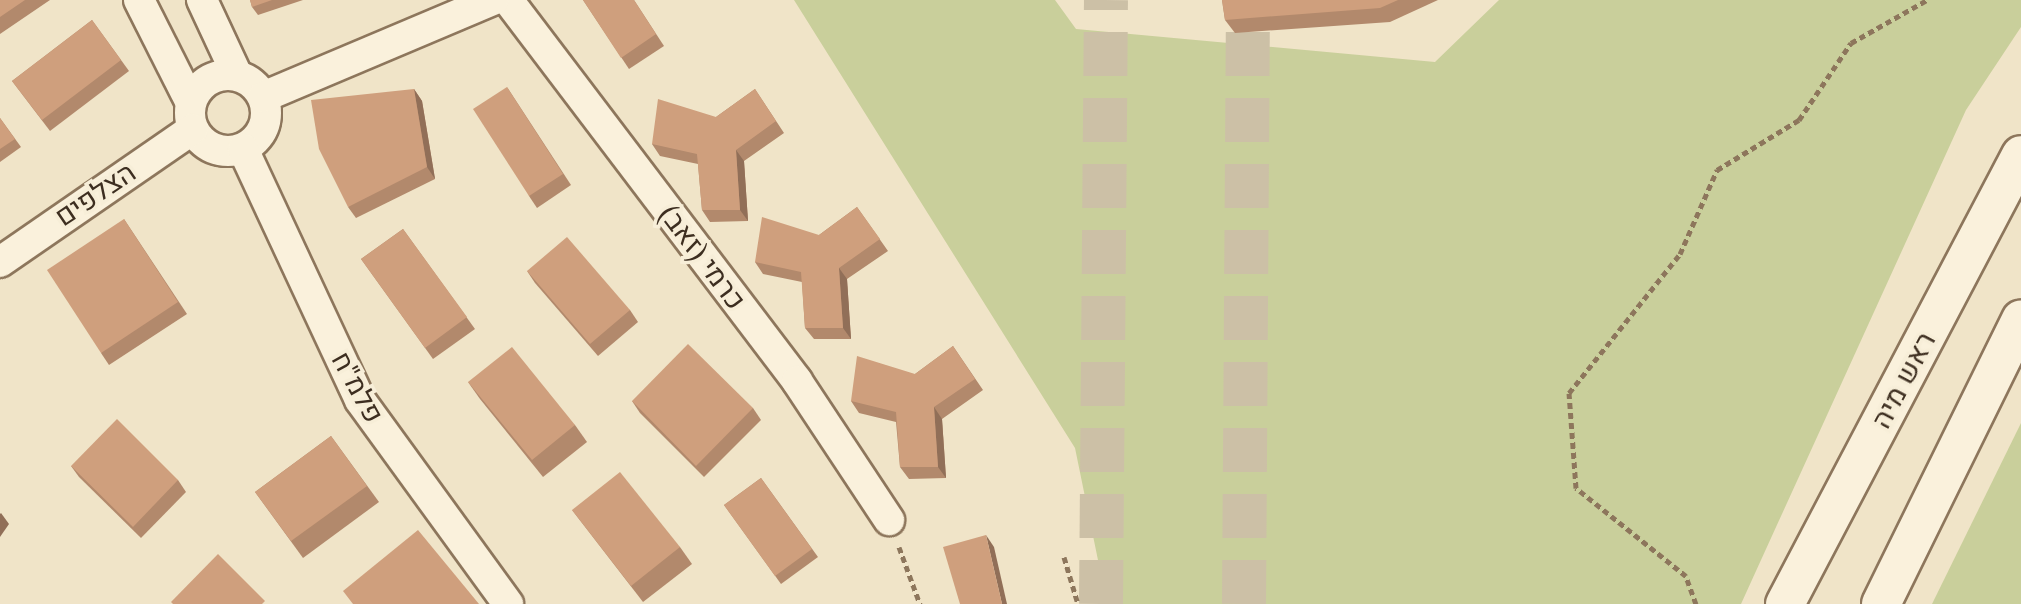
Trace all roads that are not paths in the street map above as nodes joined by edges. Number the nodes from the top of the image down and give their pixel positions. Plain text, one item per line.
1 (139, 0) edge
2 (202, 0) edge
3 (493, 0) edge
4 (508, 0) edge
5 (237, 75) junction
6 (263, 97) junction
7 (192, 116) junction
8 (243, 149) junction
9 (2021, 155) edge
10 (0, 262) edge
11 (2021, 320) edge
12 (889, 520) road end
13 (508, 604) edge
14 (1785, 604) edge
15 (1881, 604) edge

1 - 7 street
2 - 5 street
3 - 6 street
4 - 12 street, כרמי (זאב)
5 - 6 street
5 - 7 street
6 - 8 street
7 - 8 street
7 - 10 street, הצלפים
8 - 13 street, פלמ"ח
9 - 14 street, ראש מיה
11 - 15 street

